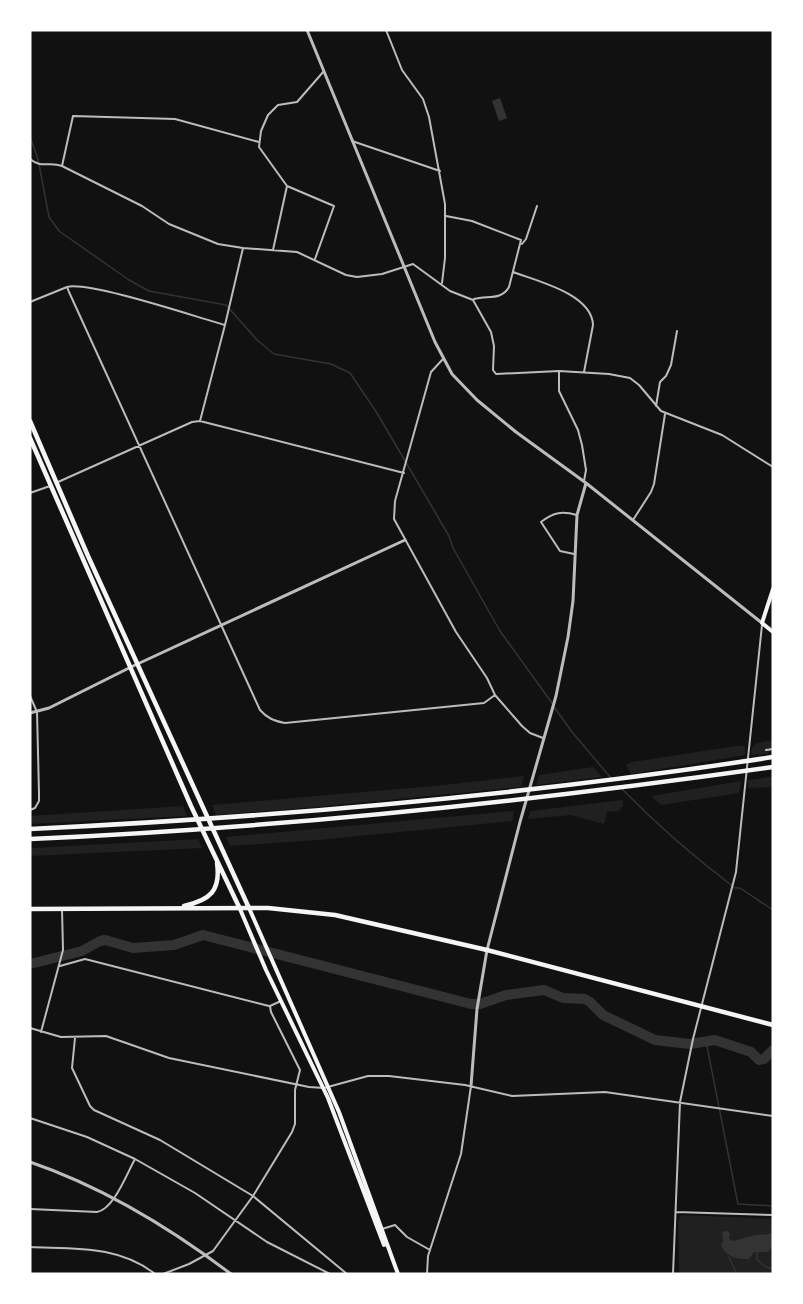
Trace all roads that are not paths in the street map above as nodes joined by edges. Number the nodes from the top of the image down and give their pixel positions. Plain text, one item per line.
1 (307, 30) edge
2 (386, 30) edge
3 (324, 71) junction
4 (352, 141) junction
5 (259, 142) junction
6 (30, 159) edge
7 (62, 166) junction
8 (440, 171) junction
9 (287, 186) junction
10 (537, 206) dead end
11 (446, 216) junction
12 (522, 244) junction
13 (243, 248) junction
14 (273, 250) junction
15 (315, 259) junction
16 (405, 267) junction
17 (513, 272) junction
18 (442, 283) junction
19 (67, 287) junction
20 (473, 300) junction
21 (30, 302) edge
22 (225, 325) junction
23 (677, 331) dead end
24 (443, 359) junction
25 (559, 371) junction
26 (584, 372) junction
27 (656, 406) junction
28 (665, 414) junction
29 (200, 420) junction
30 (30, 421) edge
31 (30, 438) edge
32 (141, 446) junction
33 (773, 467) edge
34 (404, 473) junction
35 (58, 482) junction
36 (585, 482) junction
37 (51, 485) junction
38 (30, 493) edge
39 (577, 515) junction
40 (633, 520) junction
41 (405, 540) junction
42 (574, 554) junction
43 (773, 589) edge
44 (762, 623) junction
45 (223, 625) junction
46 (773, 632) edge
47 (138, 664) junction
48 (130, 667) junction
49 (495, 695) junction
50 (30, 696) edge
51 (37, 712) junction
52 (30, 713) edge
53 (543, 738) junction
54 (773, 749) edge
55 (766, 750) dead end
56 (773, 757) edge
57 (773, 767) edge
58 (30, 810) edge
59 (30, 829) edge
60 (30, 839) edge
61 (216, 858) junction
62 (249, 908) junction
63 (30, 909) edge
64 (62, 909) junction
65 (175, 909) junction
66 (240, 909) junction
67 (487, 950) junction
68 (60, 966) junction
69 (281, 1001) junction
70 (270, 1006) junction
71 (700, 1007) junction
72 (773, 1025) edge
73 (30, 1028) edge
74 (41, 1032) junction
75 (75, 1037) junction
76 (296, 1085) junction
77 (471, 1086) junction
78 (326, 1087) junction
79 (680, 1102) junction
80 (773, 1116) edge
81 (30, 1118) edge
82 (135, 1159) junction
83 (30, 1162) edge
84 (253, 1196) junction
85 (114, 1198) junction
86 (30, 1209) edge
87 (676, 1212) junction
88 (773, 1215) edge
89 (236, 1221) junction
90 (381, 1230) junction
91 (30, 1247) edge
92 (430, 1250) junction
93 (207, 1256) junction
94 (397, 1272) edge
95 (154, 1274) edge
96 (163, 1274) edge
97 (231, 1274) edge
98 (330, 1274) edge
99 (347, 1274) edge
100 (427, 1274) edge
101 (674, 1274) edge

1 - 3 street
2 - 8 street
3 - 4 street
3 - 5 street
4 - 8 street
4 - 16 street
5 - 7 street
5 - 9 street
6 - 7 street
7 - 13 street
8 - 11 street
9 - 14 street
9 - 15 street
10 - 12 street
11 - 12 street
11 - 18 street
12 - 17 street
13 - 14 street
13 - 22 street
14 - 15 street
15 - 16 street
16 - 18 street
16 - 24 street
17 - 20 street
17 - 26 street
18 - 20 street
19 - 21 street
19 - 22 street
19 - 32 street
20 - 25 street
22 - 29 street
23 - 27 street
24 - 34 street
24 - 36 street
25 - 26 street
25 - 36 street
26 - 27 street
27 - 28 street
28 - 33 street
28 - 40 street
29 - 32 street
29 - 34 street
30 - 35 highway
31 - 37 highway
32 - 35 street
32 - 45 street
34 - 41 street
35 - 37 street
35 - 47 highway
36 - 39 street
36 - 40 street
37 - 38 street
37 - 48 highway
39 - 42 street
39 - 42 street
40 - 44 street
41 - 45 street
41 - 49 street
42 - 53 street
43 - 44 main road
44 - 46 main road
44 - 71 street
45 - 47 street
45 - 49 street
47 - 48 street
47 - 62 highway
48 - 51 street
48 - 61 highway
49 - 53 street
50 - 51 street
51 - 52 street
51 - 58 street
53 - 67 street
54 - 55 street
56 - 59 highway
57 - 60 highway
61 - 65 highway
61 - 66 highway
62 - 66 highway
62 - 67 highway
62 - 78 main road
63 - 64 highway
64 - 65 highway
64 - 68 street
65 - 66 highway
66 - 69 main road
67 - 71 highway
67 - 77 street
68 - 70 street
68 - 74 street
69 - 70 street
69 - 78 main road
70 - 76 street
71 - 72 highway
71 - 79 street
73 - 74 street
74 - 75 street
75 - 76 street
75 - 84 street
76 - 78 street
76 - 84 street
77 - 78 street
77 - 79 street
77 - 92 street
78 - 90 main road
78 - 94 main road
79 - 80 street
79 - 87 street
81 - 82 street
82 - 85 street
82 - 89 street
83 - 85 street
84 - 89 street
84 - 99 street
85 - 86 street
85 - 93 street
87 - 88 street
87 - 101 street
89 - 93 street
89 - 98 street
90 - 92 street
90 - 94 main road
91 - 95 street
92 - 100 street
93 - 96 street
93 - 97 street

